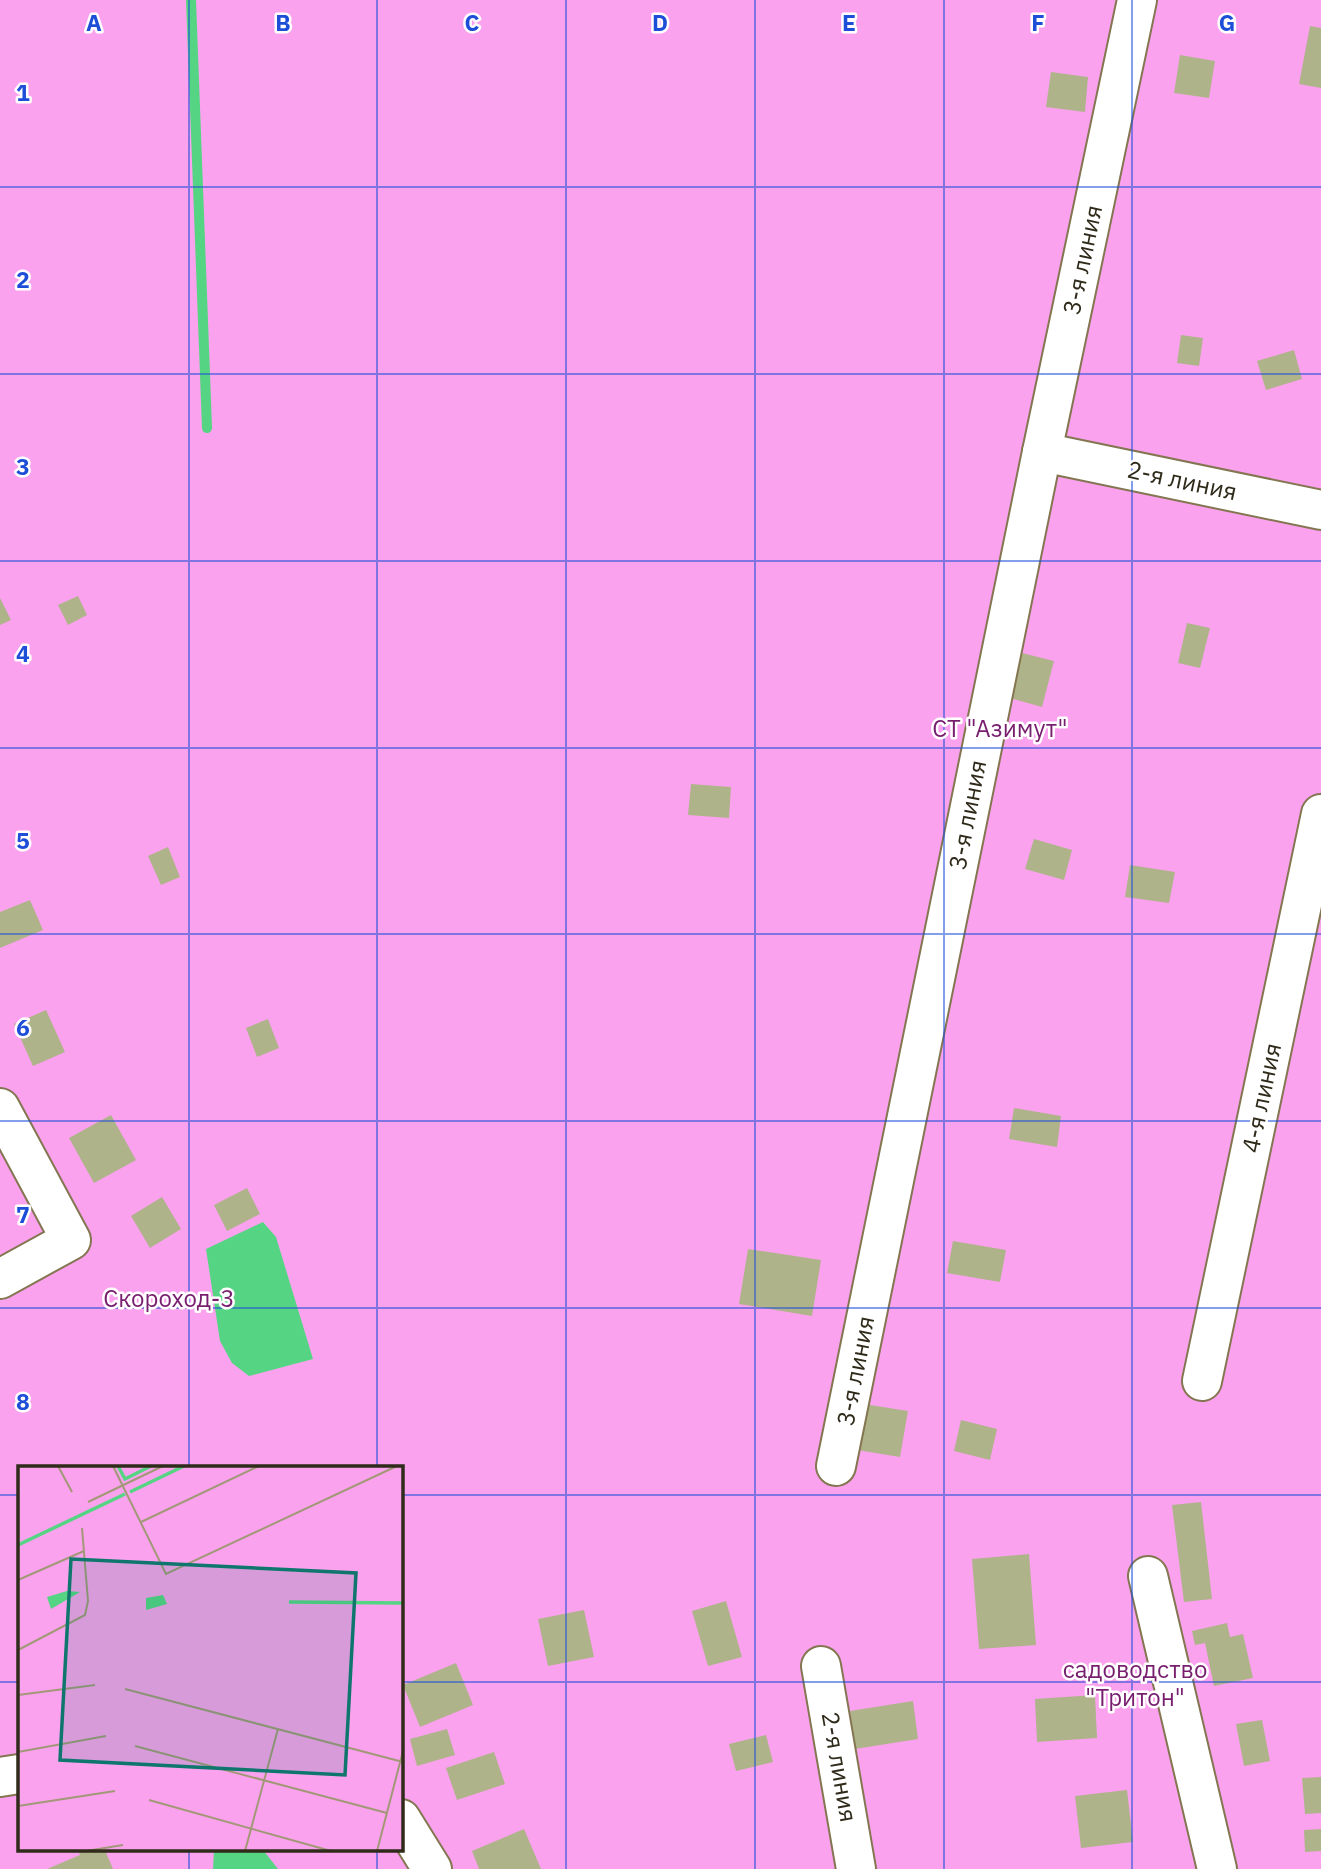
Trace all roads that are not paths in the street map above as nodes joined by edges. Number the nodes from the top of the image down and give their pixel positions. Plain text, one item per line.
1 (1137, 0) edge
2 (1042, 452) junction
3 (1321, 510) edge
4 (1321, 814) edge
5 (0, 1108) edge
6 (0, 1279) edge
7 (1202, 1381) dead end
8 (836, 1466) dead end
9 (1148, 1576) dead end
10 (821, 1666) dead end
11 (18, 1774) edge
12 (0, 1777) edge
13 (402, 1821) edge
14 (432, 1869) edge
15 (856, 1869) edge
16 (1217, 1869) edge

1 - 2 street, 3-я линия
2 - 3 street, 2-я линия
2 - 8 street, 3-я линия
4 - 7 street, 4-я линия
5 - 6 street
9 - 16 street
10 - 15 street, 2-я линия
11 - 12 street
13 - 14 street

